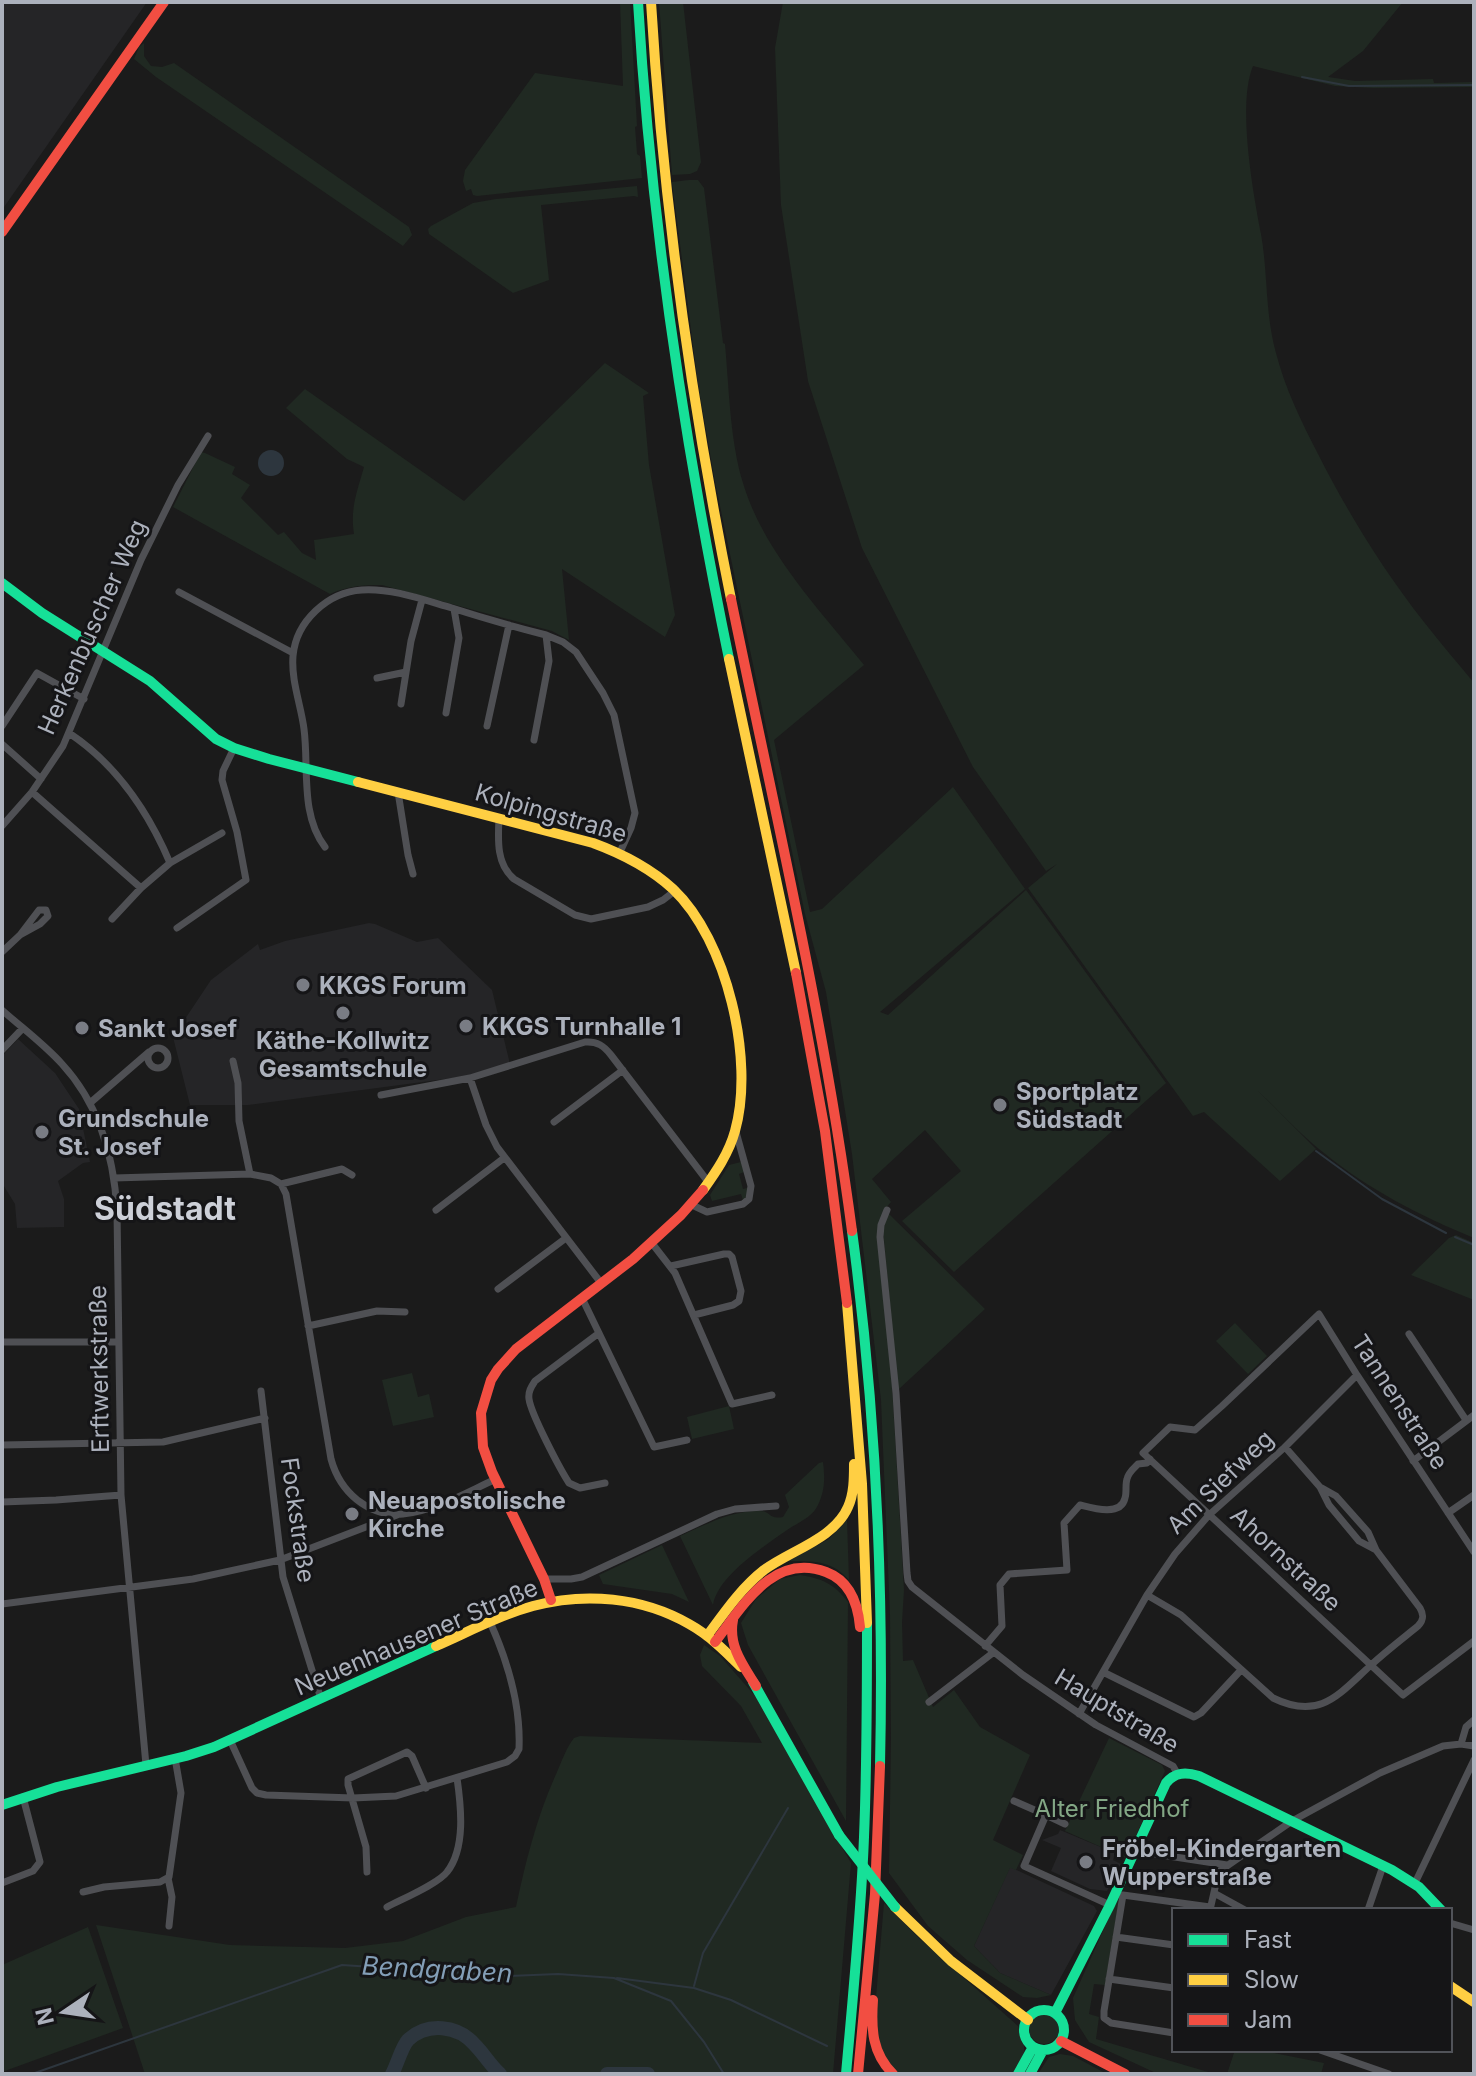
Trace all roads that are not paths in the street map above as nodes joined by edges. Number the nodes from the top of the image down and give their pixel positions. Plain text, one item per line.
1 (164, 2) edge
2 (638, 2) edge
3 (651, 2) edge
4 (2, 232) edge
5 (208, 436) dead end
6 (2, 583) edge
7 (179, 592) dead end
8 (422, 600) junction
9 (454, 609) junction
10 (509, 625) junction
11 (546, 635) junction
12 (103, 650) junction
13 (293, 653) junction
14 (406, 672) junction
15 (377, 678) dead end
16 (84, 699) junction
17 (401, 704) dead end
18 (446, 713) dead end
19 (2, 726) edge
20 (487, 726) dead end
21 (69, 733) junction
22 (534, 740) dead end
23 (2, 744) edge
24 (234, 748) junction
25 (307, 768) junction
26 (41, 779) junction
27 (32, 792) junction
28 (398, 792) junction
29 (499, 818) junction
30 (2, 826) edge
31 (222, 833) dead end
32 (325, 847) dead end
33 (620, 852) junction
34 (170, 863) junction
35 (413, 874) dead end
36 (141, 888) junction
37 (676, 890) junction
38 (112, 919) dead end
39 (177, 928) dead end
40 (20, 935) dead end
41 (2, 952) edge
42 (2, 1010) edge
43 (23, 1028) junction
44 (2, 1050) edge
45 (149, 1052) dead end
46 (233, 1061) dead end
47 (623, 1070) junction
48 (470, 1078) junction
49 (381, 1095) dead end
50 (90, 1103) junction
51 (554, 1122) dead end
52 (735, 1130) junction
53 (504, 1158) junction
54 (250, 1174) junction
55 (352, 1175) dead end
56 (114, 1178) junction
57 (709, 1183) junction
58 (281, 1184) junction
59 (692, 1205) junction
60 (436, 1210) dead end
61 (887, 1210) dead end
62 (566, 1238) junction
63 (651, 1242) junction
64 (671, 1266) junction
65 (601, 1283) junction
66 (498, 1289) dead end
67 (582, 1298) junction
68 (405, 1312) dead end
69 (694, 1315) junction
70 (308, 1326) junction
71 (599, 1333) junction
72 (1409, 1334) dead end
73 (2, 1342) edge
74 (118, 1342) junction
75 (1357, 1375) junction
76 (261, 1391) dead end
77 (772, 1395) dead end
78 (857, 1401) junction
79 (1474, 1415) edge
80 (265, 1418) junction
81 (1466, 1420) junction
82 (687, 1440) dead end
83 (120, 1443) junction
84 (2, 1445) edge
85 (1285, 1447) junction
86 (1143, 1453) joint
87 (1150, 1459) junction
88 (1413, 1461) junction
89 (496, 1479) junction
90 (605, 1483) dead end
91 (121, 1495) junction
92 (1474, 1495) edge
93 (2, 1502) edge
94 (776, 1506) dead end
95 (1448, 1513) junction
96 (399, 1514) junction
97 (1209, 1515) junction
98 (1474, 1552) edge
99 (280, 1560) junction
100 (544, 1579) junction
101 (129, 1587) junction
102 (1147, 1595) junction
103 (551, 1600) junction
104 (2, 1604) edge
105 (735, 1616) junction
106 (490, 1622) junction
107 (711, 1639) junction
108 (1474, 1641) edge
109 (985, 1646) junction
110 (994, 1652) junction
111 (1370, 1665) junction
112 (1241, 1670) junction
113 (1103, 1672) junction
114 (756, 1686) junction
115 (321, 1699) junction
116 (929, 1702) dead end
117 (1079, 1714) junction
118 (1474, 1720) edge
119 (868, 1726) junction
120 (230, 1740) junction
121 (1461, 1744) junction
122 (1474, 1746) edge
123 (175, 1758) junction
124 (1474, 1760) edge
125 (146, 1765) junction
126 (1177, 1773) junction
127 (457, 1778) junction
128 (426, 1788) junction
129 (23, 1797) junction
130 (353, 1798) junction
131 (1014, 1801) dead end
132 (2, 1805) edge
133 (1046, 1815) junction
134 (1292, 1821) junction
135 (1065, 1824) dead end
136 (1136, 1851) junction
137 (1227, 1865) junction
138 (1383, 1866) junction
139 (367, 1872) dead end
140 (168, 1878) junction
141 (2, 1883) edge
142 (1415, 1883) junction
143 (83, 1892) dead end
144 (1214, 1893) junction
145 (1110, 1905) junction
146 (387, 1907) dead end
147 (1210, 1908) edge
148 (1241, 1908) edge
149 (1369, 1908) edge
150 (1439, 1908) edge
151 (873, 1915) junction
152 (1452, 1924) edge
153 (169, 1926) dead end
154 (1474, 1930) edge
155 (1116, 1937) junction
156 (1172, 1945) edge
157 (1109, 1979) junction
158 (1452, 1987) edge
159 (1172, 1988) edge
160 (1473, 1999) edge
161 (1055, 2013) junction
162 (1028, 2020) junction
163 (1172, 2033) edge
164 (1061, 2041) junction
165 (1038, 2048) junction
166 (1329, 2052) edge
167 (846, 2074) edge
168 (858, 2074) edge
169 (893, 2074) edge
170 (1018, 2074) edge
171 (1030, 2074) edge
172 (1125, 2074) edge
173 (1389, 2074) edge

1 - 4 main road
2 - 78 main road
3 - 151 main road
5 - 12 street, Herkenbuscher Weg
6 - 12 main road, Kolpingstraße
7 - 13 street
8 - 9 street
8 - 13 street
8 - 14 street
9 - 10 street
9 - 18 street
10 - 11 street
10 - 20 street
11 - 22 street
11 - 33 street
12 - 16 street, Herkenbuscher Weg
12 - 24 main road, Kolpingstraße
13 - 25 street
14 - 15 street
14 - 17 street
16 - 19 street
16 - 21 street, Herkenbuscher Weg
21 - 26 street, Herkenbuscher Weg
21 - 34 street
23 - 26 street
24 - 25 main road, Kolpingstraße
24 - 39 street
25 - 28 main road, Kolpingstraße
25 - 32 street
26 - 27 street, Herkenbuscher Weg
27 - 30 street, Herkenbuscher Weg
27 - 36 street
28 - 29 main road, Kolpingstraße
28 - 35 street
29 - 33 main road, Kolpingstraße
29 - 37 street
31 - 34 street
33 - 37 main road, Kolpingstraße
34 - 36 street
36 - 38 street
37 - 52 main road, Kolpingstraße
40 - 41 street
42 - 43 street, Erftwerkstraße
43 - 44 street
43 - 50 street, Erftwerkstraße
45 - 50 street
46 - 54 street
47 - 48 street
47 - 51 street
47 - 57 street
48 - 49 street
48 - 53 street
50 - 56 street, Erftwerkstraße
52 - 57 main road, Kolpingstraße
52 - 59 street
53 - 60 street
53 - 62 street
54 - 56 street
54 - 58 street
55 - 58 street
56 - 74 street, Erftwerkstraße
57 - 59 main road, Kolpingstraße
58 - 70 street
59 - 63 main road, Kolpingstraße
61 - 109 street, Hauptstraße
62 - 65 street
62 - 66 street
63 - 64 street
63 - 65 main road, Kolpingstraße
64 - 69 street
64 - 69 street
65 - 67 main road, Kolpingstraße
67 - 71 street
67 - 89 main road, Kolpingstraße
68 - 70 street
69 - 77 street
70 - 96 street
71 - 82 street
71 - 90 street
72 - 81 street
73 - 74 street
74 - 83 street, Erftwerkstraße
75 - 85 street, Am Siefweg
75 - 86 street, Tannenstraße
75 - 88 street, Tannenstraße
76 - 80 street, Fockstraße
78 - 107 main road
78 - 119 main road
79 - 81 street
80 - 83 street
80 - 99 street, Fockstraße
81 - 88 street
83 - 84 street
83 - 91 street, Erftwerkstraße
85 - 97 street, Am Siefweg
85 - 111 street
86 - 87 street, Ahornstraße
87 - 97 street, Ahornstraße
87 - 109 street
88 - 95 street, Tannenstraße
89 - 96 street
89 - 100 main road, Kolpingstraße
91 - 93 street
91 - 101 street, Erftwerkstraße
92 - 95 street
94 - 100 street, Neuenhausener Straße
95 - 98 street, Tannenstraße
96 - 99 street
97 - 102 street, Am Siefweg
97 - 111 street, Ahornstraße
99 - 101 street
99 - 115 street, Fockstraße
100 - 103 main road, Kolpingstraße
101 - 104 street
101 - 125 street, Erftwerkstraße
102 - 112 street
102 - 113 street, Am Siefweg
103 - 106 main road, Neuenhausener Straße
103 - 107 main road, Neuenhausener Straße
105 - 107 main road
105 - 114 main road
105 - 119 main road
106 - 115 main road, Neuenhausener Straße
106 - 127 street
107 - 114 main road, Neuenhausener Straße
108 - 111 street, Ahornstraße
109 - 110 street, Hauptstraße
110 - 116 street
110 - 117 street, Hauptstraße
111 - 112 street
112 - 113 street
113 - 117 street, Am Siefweg
114 - 162 main road, Neuenhausener Straße, bridge
115 - 120 main road, Neuenhausener Straße
117 - 126 street, Hauptstraße
118 - 121 street
119 - 167 main road
120 - 123 main road, Neuenhausener Straße
120 - 130 street
121 - 122 street
121 - 134 street
123 - 125 main road, Neuenhausener Straße
123 - 140 street
124 - 142 street
125 - 129 main road, Neuenhausener Straße
126 - 134 main road, Hauptstraße
126 - 136 main road
127 - 128 street
127 - 146 street
128 - 130 street
128 - 130 street
129 - 132 main road, Neuenhausener Straße
129 - 141 street
130 - 139 street
131 - 133 street
133 - 135 street
133 - 145 street
134 - 137 street
134 - 138 main road, Hauptstraße
136 - 137 street
136 - 145 main road
137 - 144 street
138 - 142 main road, Hauptstraße
138 - 149 street
140 - 143 street
140 - 153 street
142 - 150 main road, Hauptstraße
144 - 147 street
144 - 148 street
145 - 161 main road
147 - 155 street
151 - 168 main road
151 - 169 main road
152 - 154 street
155 - 156 street
155 - 157 street
157 - 159 street
157 - 163 street
158 - 160 main road
161 - 162 main road
161 - 164 main road
162 - 165 main road
164 - 165 main road
164 - 172 main road
165 - 170 main road
165 - 171 main road
166 - 173 street

